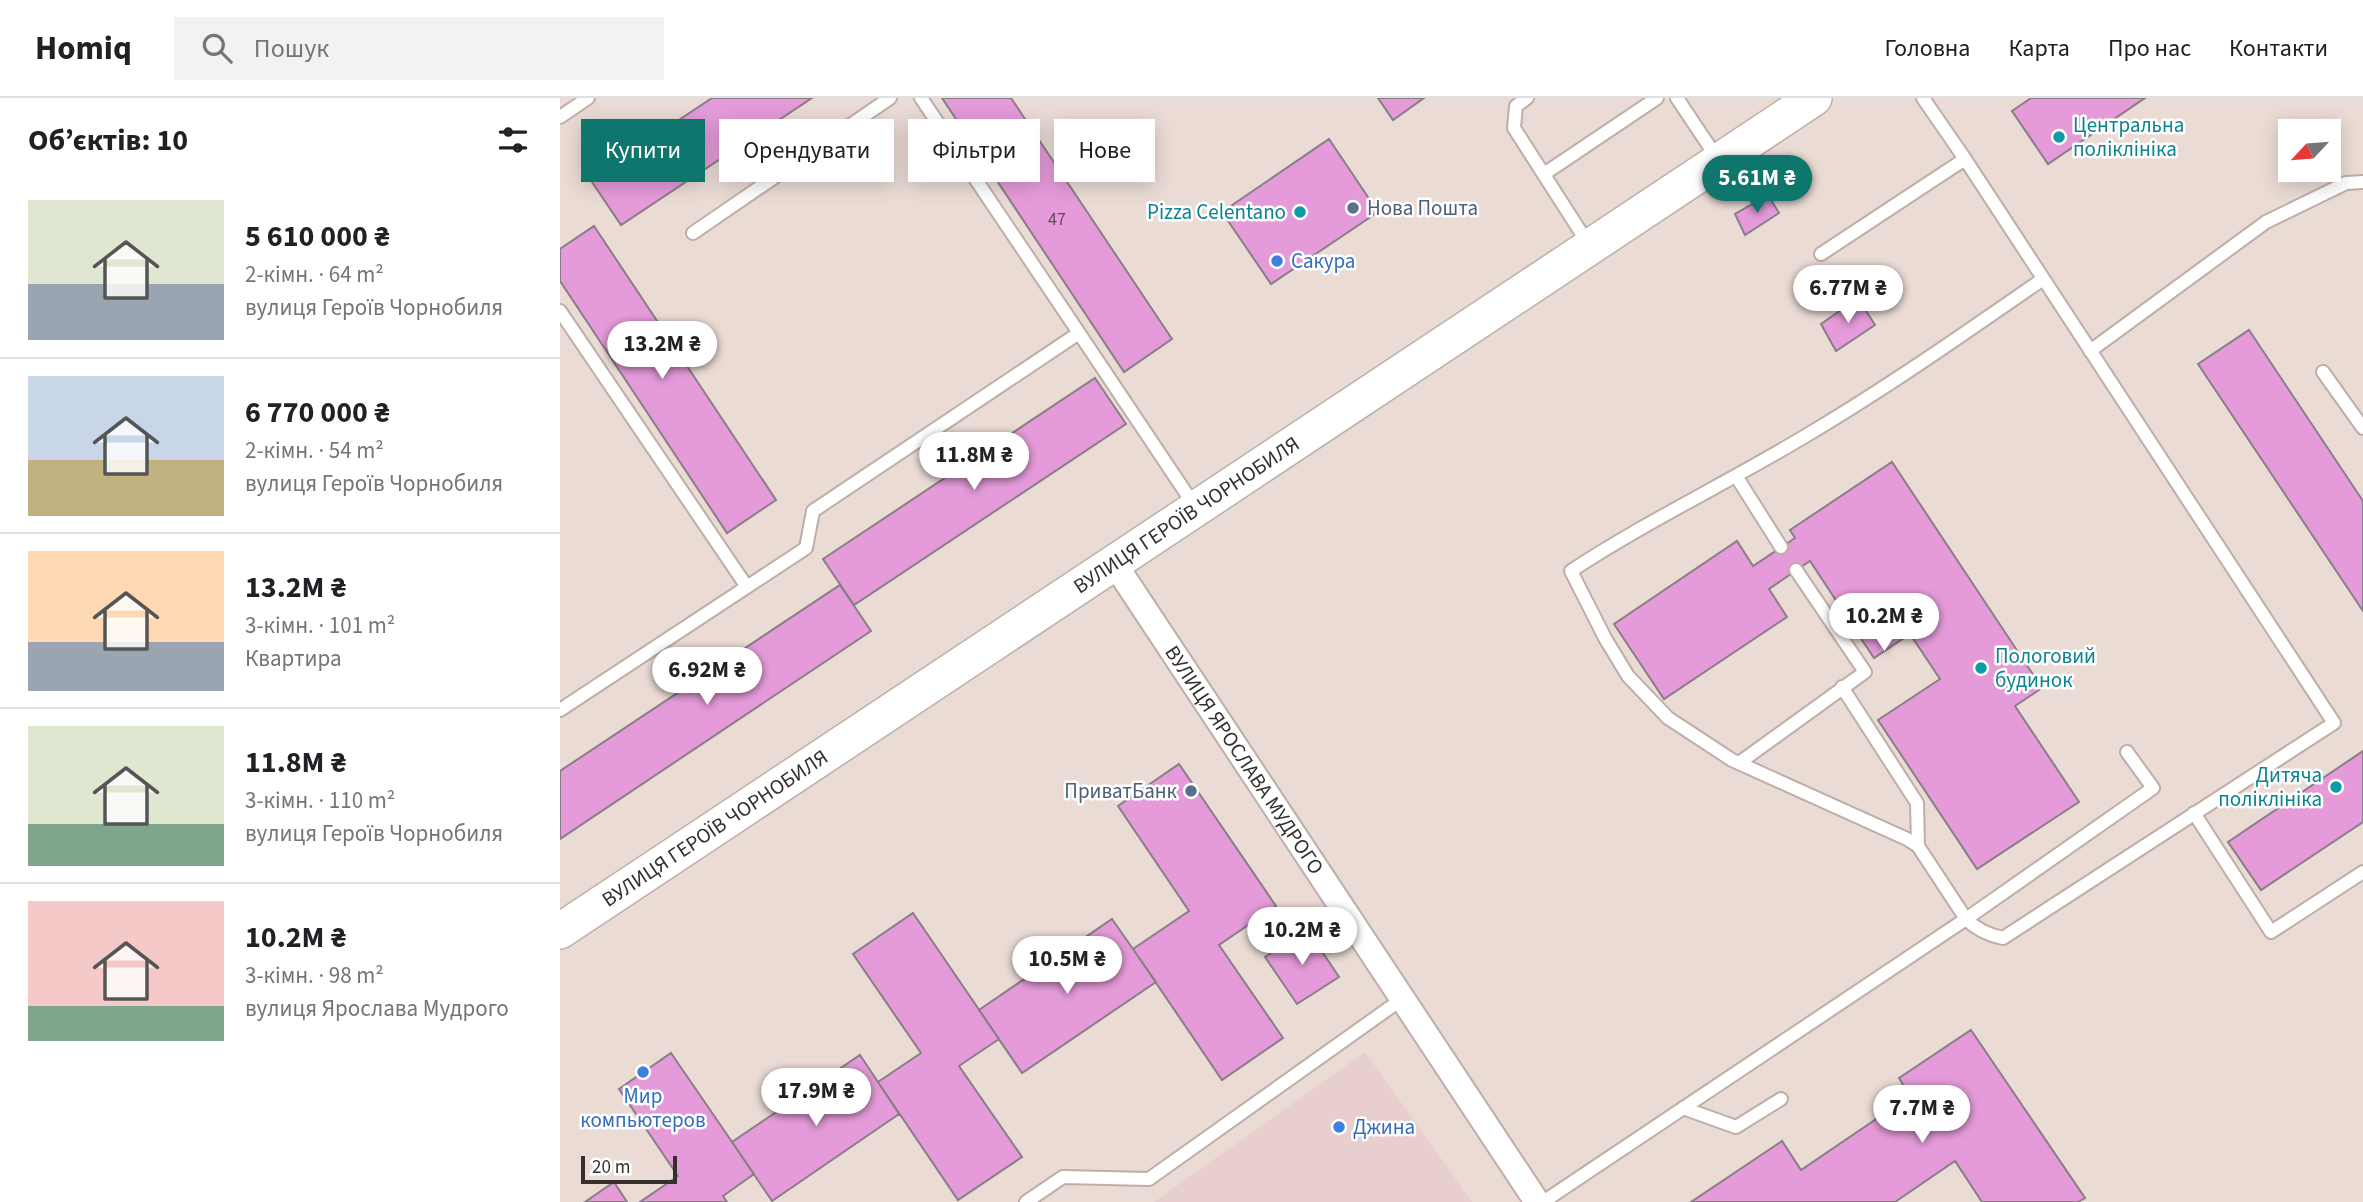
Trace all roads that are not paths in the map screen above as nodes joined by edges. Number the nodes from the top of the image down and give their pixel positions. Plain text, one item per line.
1 (588, 98) edge
2 (890, 98) edge
3 (920, 98) edge
4 (1527, 98) edge
5 (1657, 98) edge
6 (1677, 98) edge
7 (1814, 98) edge
8 (1923, 98) edge
9 (560, 117) edge
10 (1965, 159) junction
11 (1720, 161) junction
12 (1544, 174) junction
13 (2363, 182) edge
14 (693, 233) dead end
15 (1591, 247) junction
16 (1821, 254) dead end
17 (2043, 279) junction
18 (560, 311) edge
19 (1079, 334) junction
20 (2090, 351) junction
21 (2323, 372) dead end
22 (2363, 428) edge
23 (1736, 475) junction
24 (1196, 508) junction
25 (1781, 547) dead end
26 (1114, 563) junction
27 (1796, 570) dead end
28 (747, 587) junction
29 (1843, 687) junction
30 (560, 710) edge
31 (2127, 752) dead end
32 (1739, 763) junction
33 (2194, 813) junction
34 (1918, 846) junction
35 (2363, 873) edge
36 (1966, 919) junction
37 (560, 931) edge
38 (1402, 999) junction
39 (1781, 1099) dead end
40 (1683, 1108) junction
41 (1026, 1202) edge
42 (1537, 1202) edge
43 (1543, 1202) edge

1 - 9 lane
2 - 14 lane
3 - 19 lane
4 - 12 lane
5 - 12 lane
6 - 11 lane
7 - 11 street, ВУЛИЦЯ ГЕРОЇВ ЧОРНОБИЛЯ
8 - 10 lane
10 - 16 lane
10 - 17 lane
11 - 15 street, ВУЛИЦЯ ГЕРОЇВ ЧОРНОБИЛЯ
12 - 15 lane
13 - 20 lane
15 - 24 street, ВУЛИЦЯ ГЕРОЇВ ЧОРНОБИЛЯ
17 - 20 lane
17 - 23 lane
18 - 28 lane
19 - 24 lane
19 - 28 lane
20 - 33 lane
21 - 22 lane
23 - 25 lane
23 - 32 lane
24 - 26 street, ВУЛИЦЯ ГЕРОЇВ ЧОРНОБИЛЯ
26 - 37 street, ВУЛИЦЯ ГЕРОЇВ ЧОРНОБИЛЯ
26 - 38 street, ВУЛИЦЯ ЯРОСЛАВА МУДРОГО
27 - 29 lane
28 - 30 lane
29 - 32 lane
29 - 34 lane
31 - 36 lane
32 - 34 lane
33 - 35 lane
33 - 36 lane
34 - 36 lane
36 - 40 lane
38 - 41 lane
38 - 42 street, ВУЛИЦЯ ЯРОСЛАВА МУДРОГО
39 - 40 lane
40 - 43 lane

